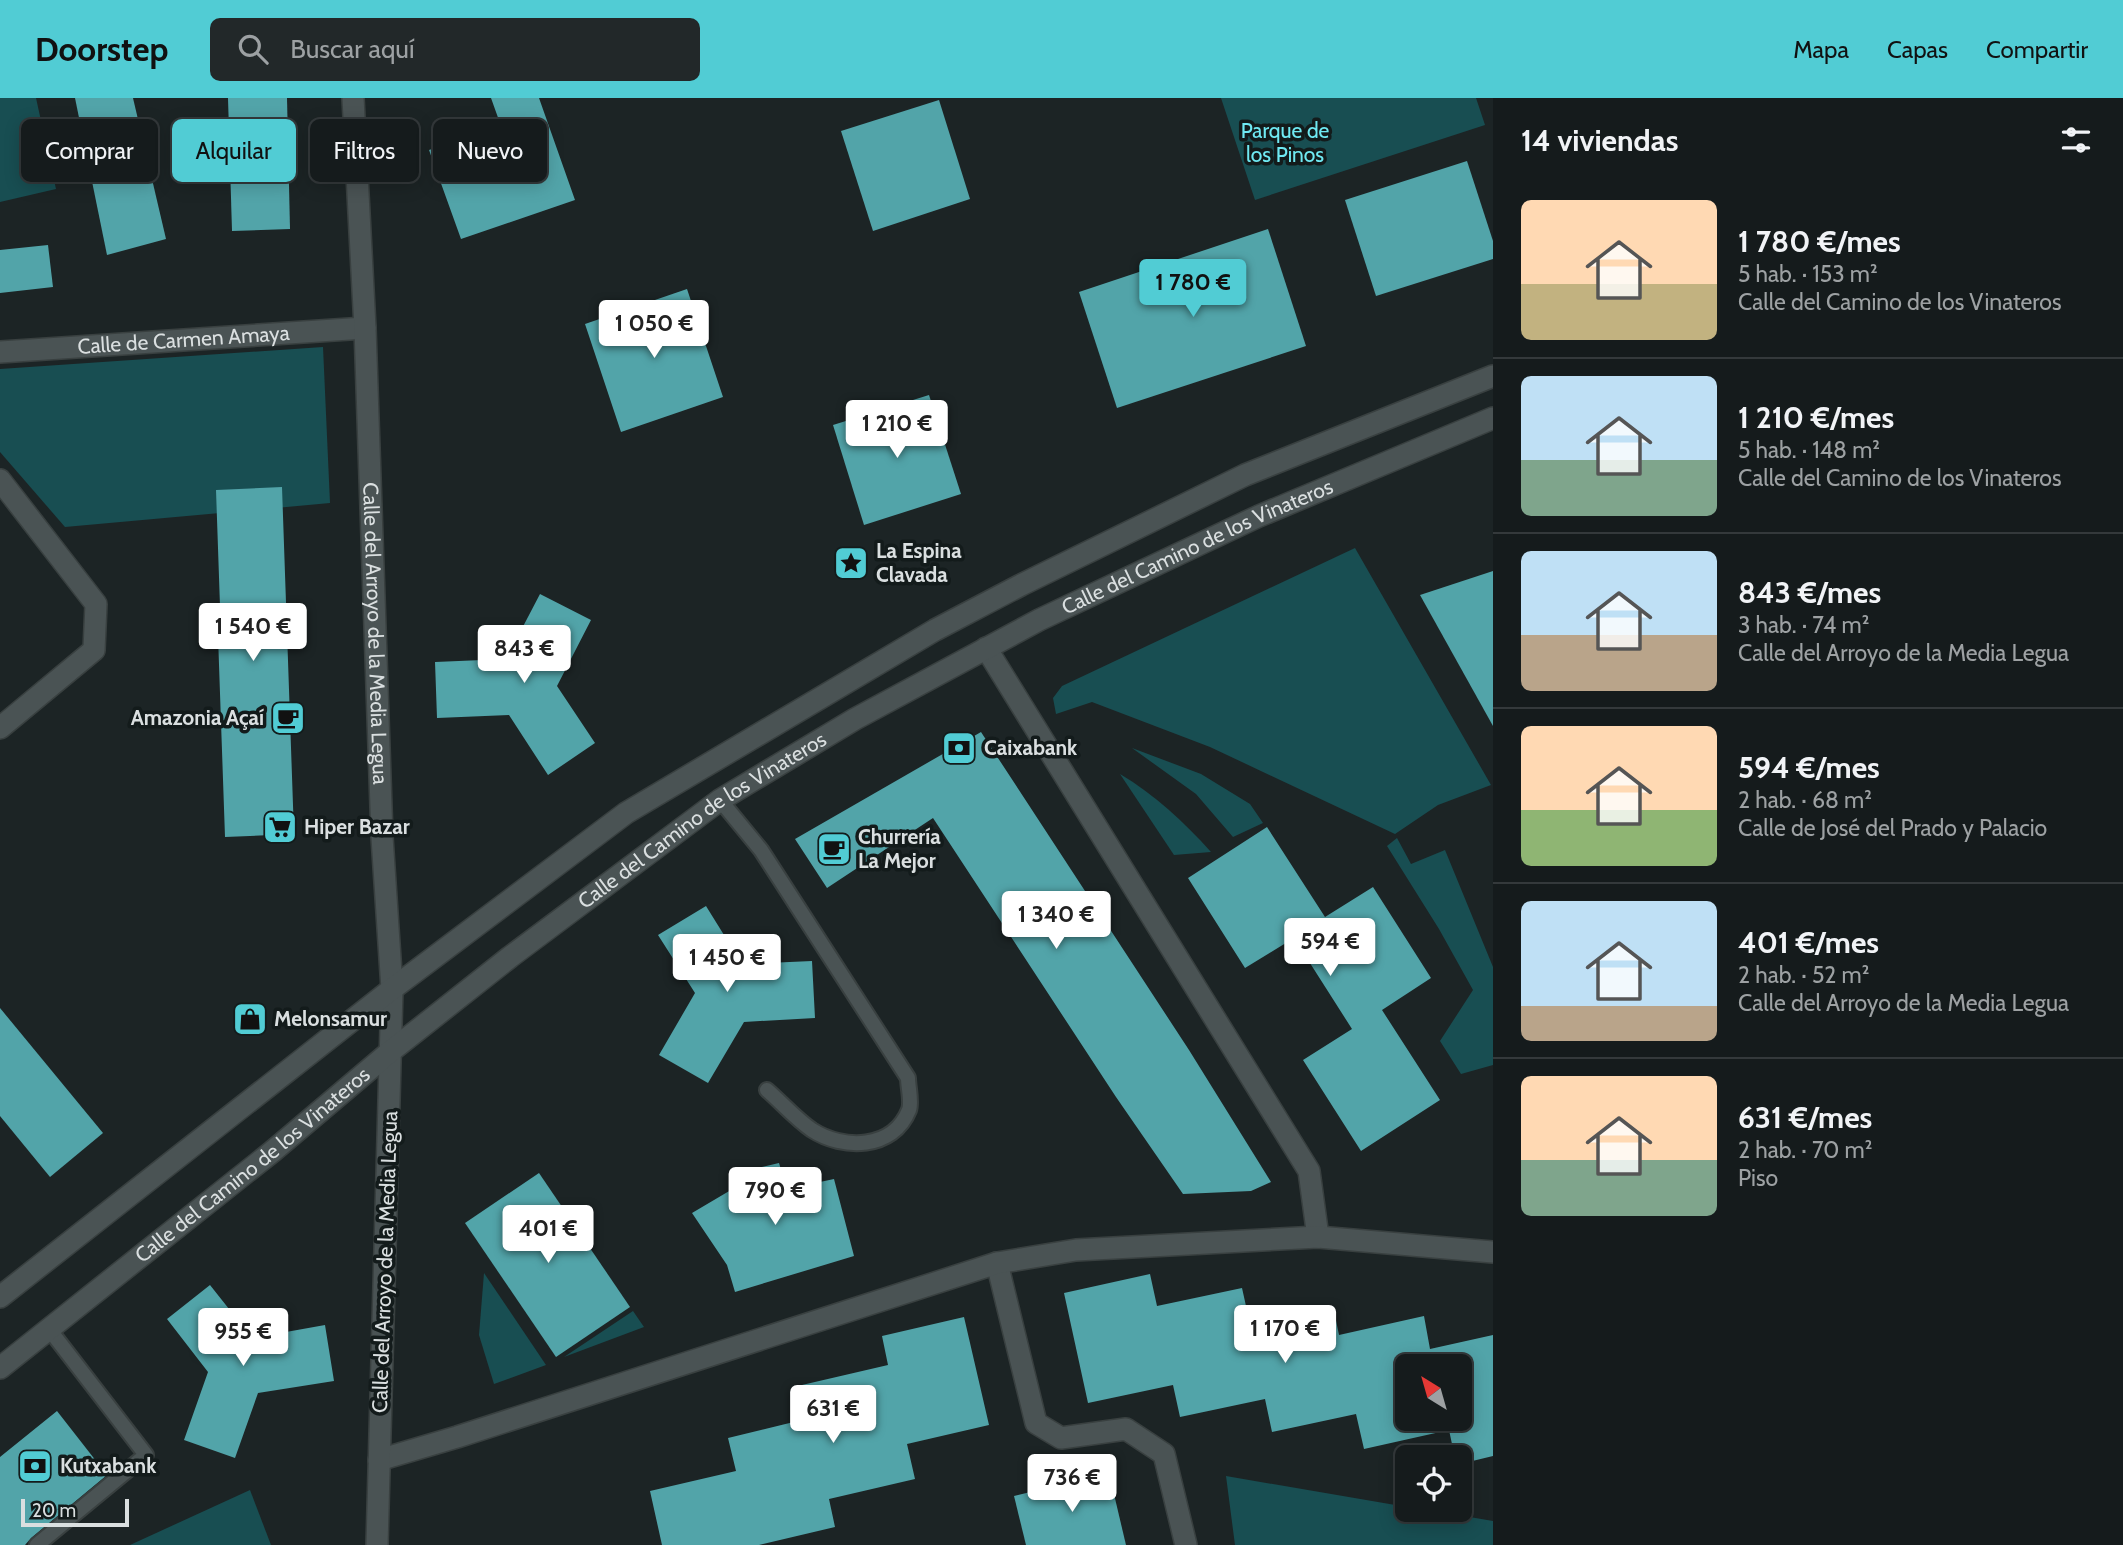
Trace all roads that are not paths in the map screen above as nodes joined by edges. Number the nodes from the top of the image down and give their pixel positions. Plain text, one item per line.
1 (354, 98) edge
2 (365, 328) junction
3 (0, 352) edge
4 (1493, 376) edge
5 (1493, 418) edge
6 (0, 480) edge
7 (986, 648) junction
8 (0, 728) edge
9 (720, 800) junction
10 (392, 989) junction
11 (391, 1051) junction
12 (767, 1090) dead end
13 (1318, 1237) junction
14 (1493, 1252) edge
15 (998, 1263) junction
16 (0, 1297) edge
17 (49, 1329) junction
18 (0, 1368) edge
19 (379, 1460) junction
20 (37, 1545) edge
21 (377, 1545) edge
22 (1186, 1545) edge

1 - 2 street, Calle del Arroyo de la Media Legua
2 - 3 street, Calle de Carmen Amaya
2 - 10 street, Calle del Arroyo de la Media Legua
4 - 10 street, Calle del Camino de los Vinateros
5 - 7 street, Calle del Camino de los Vinateros
6 - 8 street
7 - 9 street, Calle del Camino de los Vinateros
7 - 13 street
9 - 11 street, Calle del Camino de los Vinateros
9 - 12 lane
10 - 11 street, Calle del Arroyo de la Media Legua
10 - 16 street, Calle del Camino de los Vinateros
11 - 17 street, Calle del Camino de los Vinateros
11 - 19 street, Calle del Arroyo de la Media Legua
13 - 14 street
13 - 15 street
15 - 19 street
15 - 22 street
17 - 18 street, Calle del Camino de los Vinateros
17 - 20 lane
19 - 21 street, Calle del Arroyo de la Media Legua

